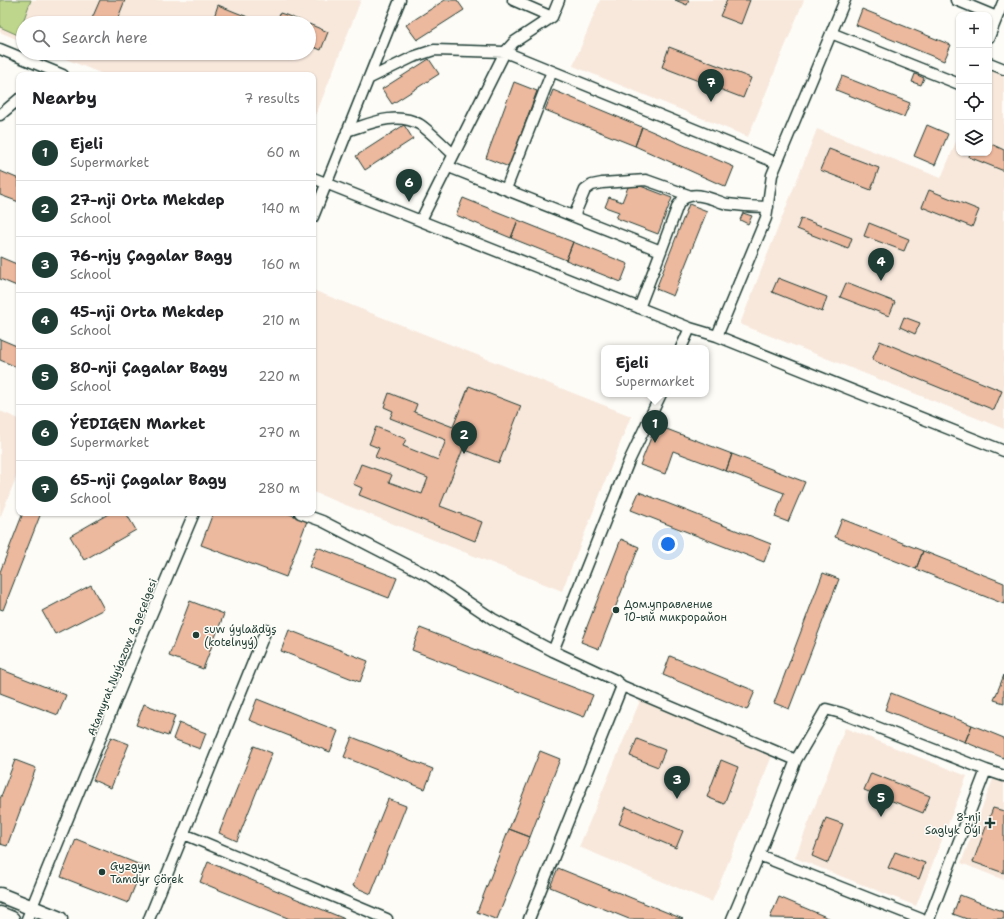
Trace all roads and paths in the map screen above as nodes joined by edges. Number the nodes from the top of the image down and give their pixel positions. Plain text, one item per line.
1 (400, 0) edge
2 (513, 0) edge
3 (559, 0) edge
4 (844, 0) edge
5 (956, 0) edge
6 (1004, 0) edge
7 (552, 17) junction
8 (997, 17) junction
9 (992, 30) edge
10 (831, 33) junction
11 (0, 49) edge
12 (505, 52) junction
13 (16, 57) edge
14 (21, 60) edge
15 (992, 64) edge
16 (1004, 69) edge
17 (552, 71) junction
18 (44, 72) edge
19 (368, 79) junction
20 (956, 83) edge
21 (16, 102) edge
22 (0, 115) edge
23 (347, 131) junction
24 (453, 154) junction
25 (777, 163) junction
26 (449, 167) junction
27 (316, 179) edge
28 (326, 184) junction
29 (506, 189) junction
30 (691, 196) junction
31 (768, 207) junction
32 (316, 209) edge
33 (574, 216) junction
34 (422, 220) junction
35 (661, 250) junction
36 (639, 308) junction
37 (690, 328) junction
38 (717, 336) junction
39 (682, 345) edge
40 (660, 397) edge
41 (1004, 451) edge
42 (193, 516) edge
43 (308, 516) edge
44 (266, 630) dead end
45 (553, 651) junction
46 (622, 686) junction
47 (796, 760) junction
48 (986, 770) junction
49 (1004, 776) edge
50 (184, 834) junction
51 (759, 855) junction
52 (0, 895) edge
53 (30, 913) edge
54 (0, 914) edge
55 (12, 919) edge
56 (60, 919) edge
57 (149, 919) edge
58 (387, 919) edge
59 (530, 919) edge
60 (732, 919) edge
61 (921, 919) edge
62 (928, 919) edge

1 - 19 street
2 - 7 street
3 - 7 street
4 - 10 street
5 - 8 street
6 - 8 street
7 - 12 street
8 - 9 street
10 - 20 street
10 - 25 street
11 - 13 street
12 - 17 street
12 - 19 street
12 - 24 street
14 - 18 street
15 - 16 street
17 - 25 street
17 - 29 street
19 - 23 street
21 - 22 street
23 - 24 street
23 - 28 street
24 - 26 street
25 - 31 street
26 - 29 street
26 - 34 street
27 - 28 street
28 - 32 street
28 - 34 street
29 - 33 street
30 - 31 street
30 - 33 street
30 - 35 street
31 - 38 street
33 - 35 street
34 - 36 street
35 - 36 street
36 - 37 street
37 - 38 street
37 - 39 street
38 - 41 street
40 - 45 street
42 - 53 street, Atamyrat Nyýazow 4 geçelgesi
43 - 45 street
44 - 50 street
45 - 46 street
46 - 47 street
46 - 59 street
47 - 48 street
47 - 51 street
48 - 49 street
48 - 62 street
50 - 57 street
50 - 58 street
51 - 60 street
51 - 61 street
52 - 53 main road
53 - 56 main road
54 - 55 main road

